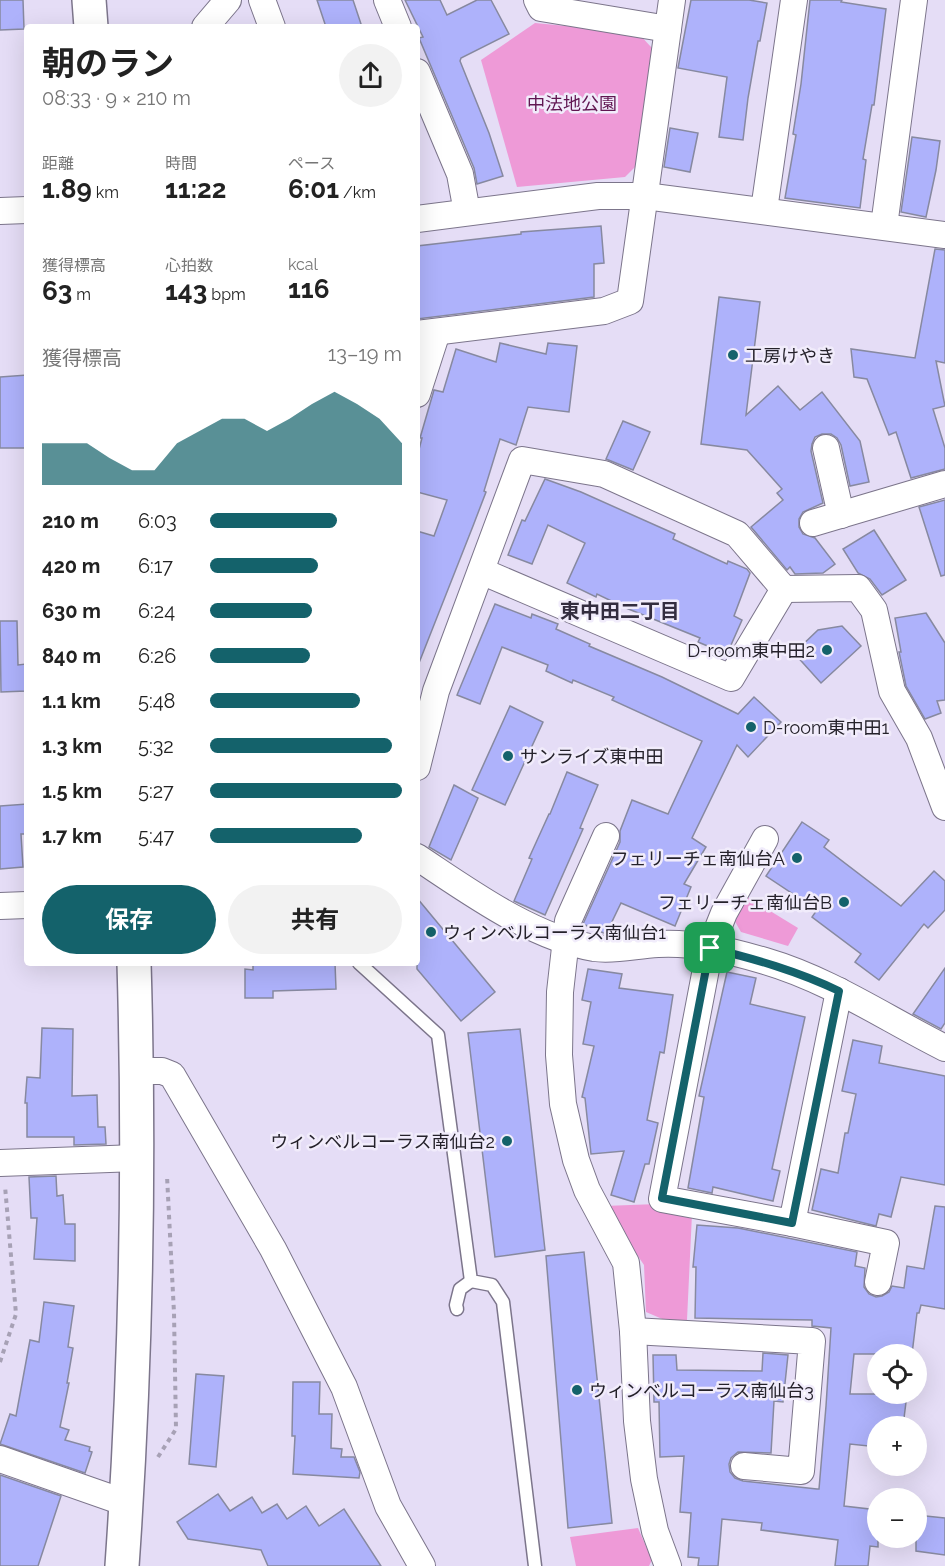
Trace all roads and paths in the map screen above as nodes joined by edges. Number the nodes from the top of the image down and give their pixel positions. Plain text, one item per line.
1 (89, 0) edge
2 (228, 0) edge
3 (262, 0) edge
4 (387, 0) edge
5 (537, 0) edge
6 (672, 0) edge
7 (794, 0) edge
8 (914, 0) edge
9 (91, 24) edge
10 (208, 24) edge
11 (271, 24) edge
12 (397, 24) edge
13 (668, 29) junction
14 (420, 79) edge
15 (645, 196) junction
16 (24, 210) edge
17 (764, 210) junction
18 (0, 211) edge
19 (467, 212) junction
20 (420, 219) edge
21 (884, 226) junction
22 (945, 236) edge
23 (427, 333) edge
24 (420, 376) edge
25 (826, 448) dead end
26 (945, 484) edge
27 (841, 515) junction
28 (813, 523) dead end
29 (481, 571) junction
30 (784, 589) junction
31 (420, 755) edge
32 (945, 807) edge
33 (606, 836) dead end
34 (765, 839) dead end
35 (420, 859) edge
36 (24, 905) edge
37 (0, 906) edge
38 (567, 941) junction
39 (710, 948) junction
40 (134, 966) edge
41 (362, 966) edge
42 (839, 991) junction
43 (945, 1048) edge
44 (137, 1071) junction
45 (1, 1155) edge
46 (152, 1162) junction
47 (792, 1223) junction
48 (471, 1281) junction
49 (878, 1282) dead end
50 (456, 1309) dead end
51 (633, 1331) junction
52 (0, 1362) edge
53 (0, 1459) edge
54 (156, 1461) dead end
55 (744, 1466) dead end
56 (126, 1503) junction
57 (122, 1566) edge
58 (422, 1566) edge
59 (535, 1566) edge
60 (668, 1566) edge

1 - 9 street
2 - 10 street
3 - 11 street
4 - 12 street
5 - 13 street
6 - 13 street
7 - 17 street
8 - 21 street
13 - 15 street
14 - 19 street
15 - 17 street
15 - 19 street
15 - 23 street
16 - 18 street
17 - 21 street
19 - 20 street
21 - 22 street
23 - 24 street
25 - 27 street
26 - 27 street
27 - 28 street
29 - 30 street
29 - 30 street
29 - 31 street
30 - 32 street
33 - 38 street
34 - 39 street
35 - 38 street
36 - 37 street
38 - 39 street
38 - 51 street
39 - 42 street
39 - 47 street
40 - 44 street
41 - 48 lane
42 - 43 street
42 - 47 street
44 - 46 street
44 - 58 street
45 - 46 street
45 - 52 path
46 - 54 path
46 - 56 street
47 - 49 street
48 - 50 lane
48 - 59 lane
51 - 55 street
51 - 60 street
53 - 56 street
56 - 57 street

